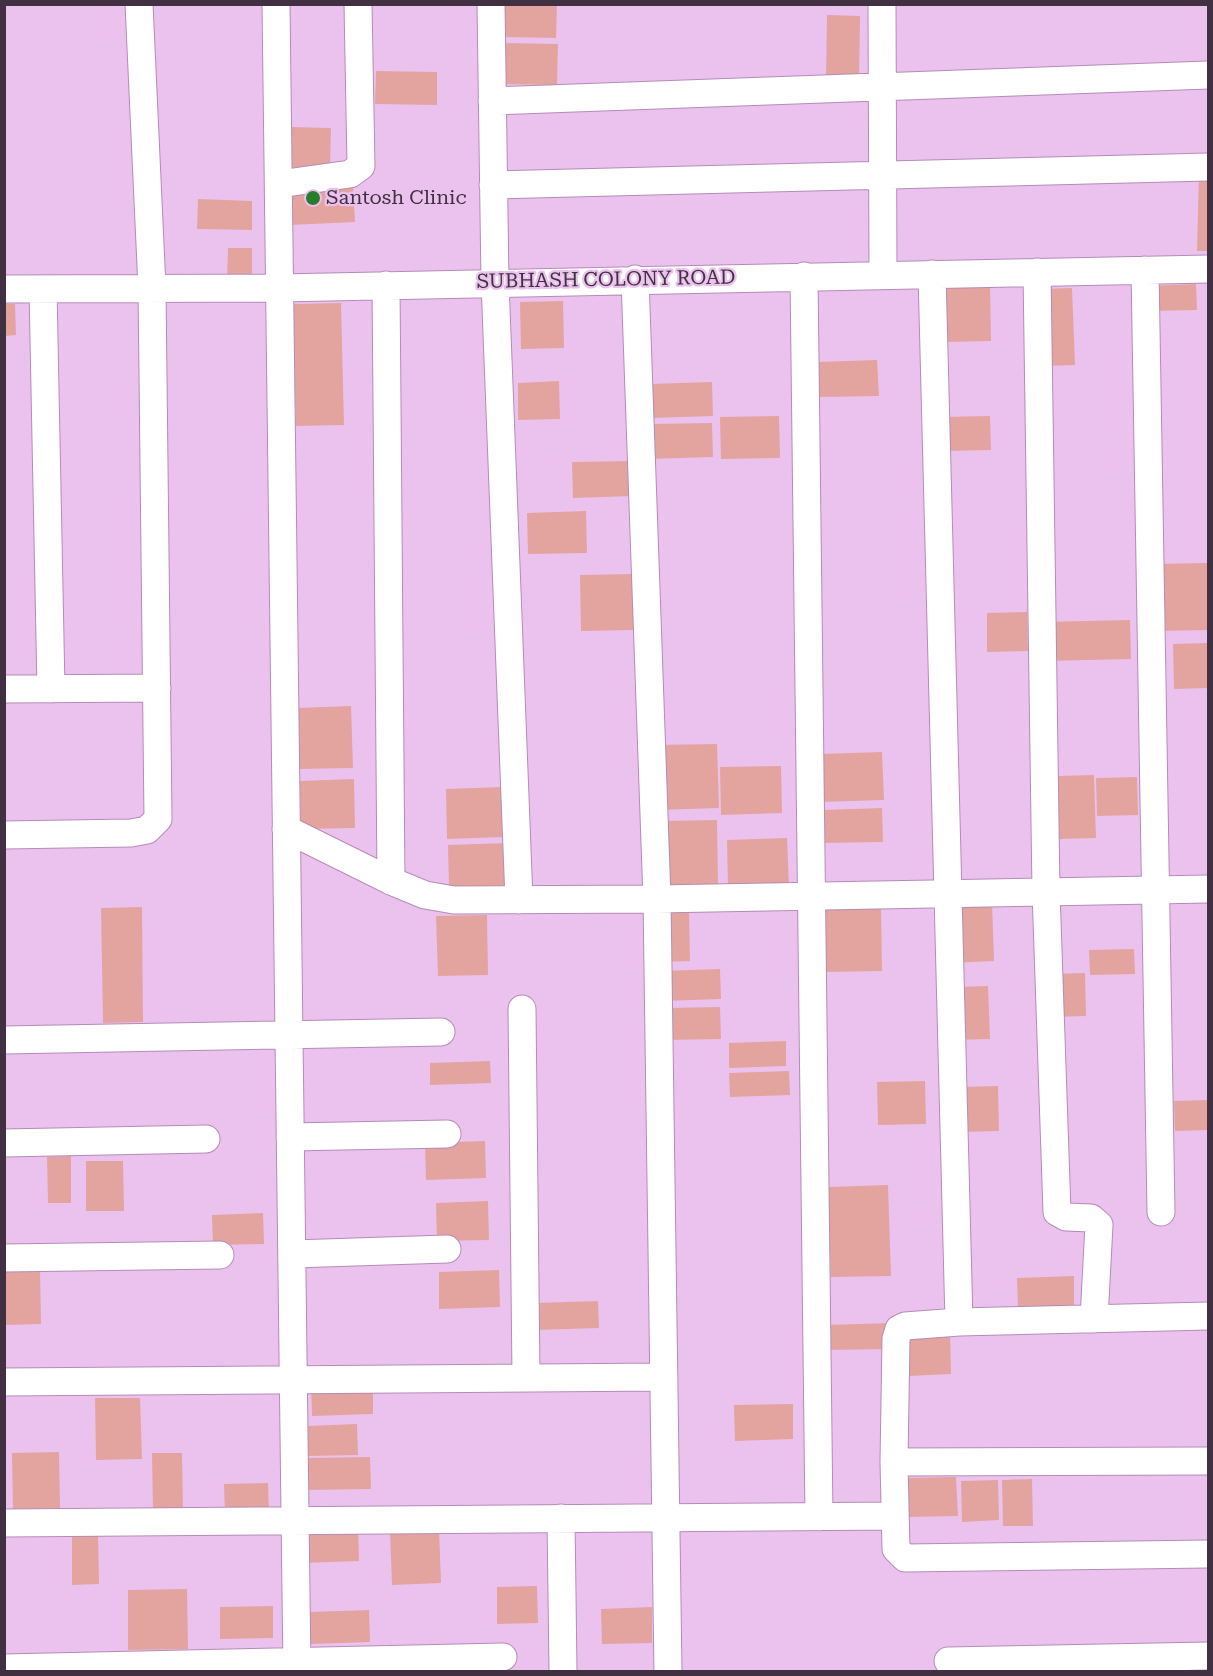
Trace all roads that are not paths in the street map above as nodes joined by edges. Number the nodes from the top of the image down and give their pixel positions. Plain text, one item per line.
1 (139, 4) edge
2 (276, 4) edge
3 (358, 4) edge
4 (491, 4) edge
5 (882, 4) edge
6 (1209, 75) edge
7 (882, 87) junction
8 (492, 101) junction
9 (1209, 167) edge
10 (883, 176) junction
11 (279, 184) junction
12 (494, 185) junction
13 (1209, 269) edge
14 (1145, 270) junction
15 (1037, 272) junction
16 (883, 274) junction
17 (932, 274) junction
18 (804, 276) junction
19 (635, 279) junction
20 (495, 282) junction
21 (386, 285) junction
22 (152, 288) junction
23 (280, 288) junction
24 (4, 289) edge
25 (43, 289) junction
26 (51, 688) junction
27 (157, 688) junction
28 (4, 689) edge
29 (286, 829) junction
30 (4, 835) edge
31 (391, 881) junction
32 (1209, 889) edge
33 (1156, 890) junction
34 (1046, 891) junction
35 (948, 892) junction
36 (812, 895) junction
37 (657, 899) junction
38 (519, 900) junction
39 (522, 1009) dead end
40 (441, 1032) dead end
41 (290, 1035) junction
42 (4, 1041) edge
43 (447, 1134) dead end
44 (290, 1137) junction
45 (206, 1139) dead end
46 (4, 1143) edge
47 (1161, 1212) dead end
48 (447, 1249) dead end
49 (293, 1254) junction
50 (220, 1255) dead end
51 (4, 1258) edge
52 (1209, 1316) edge
53 (1094, 1319) junction
54 (959, 1322) junction
55 (526, 1376) junction
56 (664, 1377) junction
57 (293, 1378) junction
58 (4, 1382) edge
59 (1209, 1461) edge
60 (894, 1462) junction
61 (894, 1516) junction
62 (819, 1517) junction
63 (561, 1518) junction
64 (666, 1518) junction
65 (295, 1519) junction
66 (4, 1523) edge
67 (1209, 1554) edge
68 (1209, 1656) edge
69 (503, 1657) dead end
70 (948, 1661) dead end
71 (297, 1666) edge
72 (4, 1668) edge
73 (563, 1671) edge
74 (668, 1671) edge

1 - 22 street
2 - 11 street
3 - 11 street
4 - 8 street
5 - 7 street
6 - 7 street
7 - 8 street
7 - 10 street
8 - 12 street
9 - 10 street
10 - 12 street
10 - 16 street
11 - 23 street
12 - 20 street
13 - 14 street, SUBHASH COLONY ROAD
14 - 15 street, SUBHASH COLONY ROAD
14 - 33 street
15 - 17 street, SUBHASH COLONY ROAD
15 - 34 street
16 - 17 street, SUBHASH COLONY ROAD
16 - 18 street, SUBHASH COLONY ROAD
17 - 35 street
18 - 19 street, SUBHASH COLONY ROAD
18 - 36 street
19 - 20 street, SUBHASH COLONY ROAD
19 - 37 street
20 - 21 street, SUBHASH COLONY ROAD
20 - 38 street
21 - 23 street, SUBHASH COLONY ROAD
21 - 31 street
22 - 23 street, SUBHASH COLONY ROAD
22 - 25 street, SUBHASH COLONY ROAD
22 - 27 street
23 - 29 street
24 - 25 street, SUBHASH COLONY ROAD
25 - 26 street
26 - 27 street
26 - 28 street
27 - 30 street
29 - 31 street
29 - 41 street
31 - 38 street
32 - 33 street
33 - 34 street
33 - 47 street
34 - 35 street
34 - 53 street
35 - 36 street
35 - 54 street
36 - 37 street
36 - 62 street
37 - 38 street
37 - 56 street
39 - 55 street
40 - 41 street
41 - 42 street
41 - 44 street
43 - 44 street
44 - 49 street
45 - 46 street
48 - 49 street
49 - 57 street
50 - 51 street
52 - 53 street
53 - 54 street
54 - 60 street
55 - 56 street
55 - 57 street
56 - 64 street
57 - 58 street
57 - 65 street
59 - 60 street
60 - 61 street
61 - 62 street
61 - 67 street
62 - 64 street
63 - 64 street
63 - 65 street
63 - 73 street
64 - 74 street
65 - 66 street
65 - 71 street
68 - 70 street
69 - 71 street
71 - 72 street

